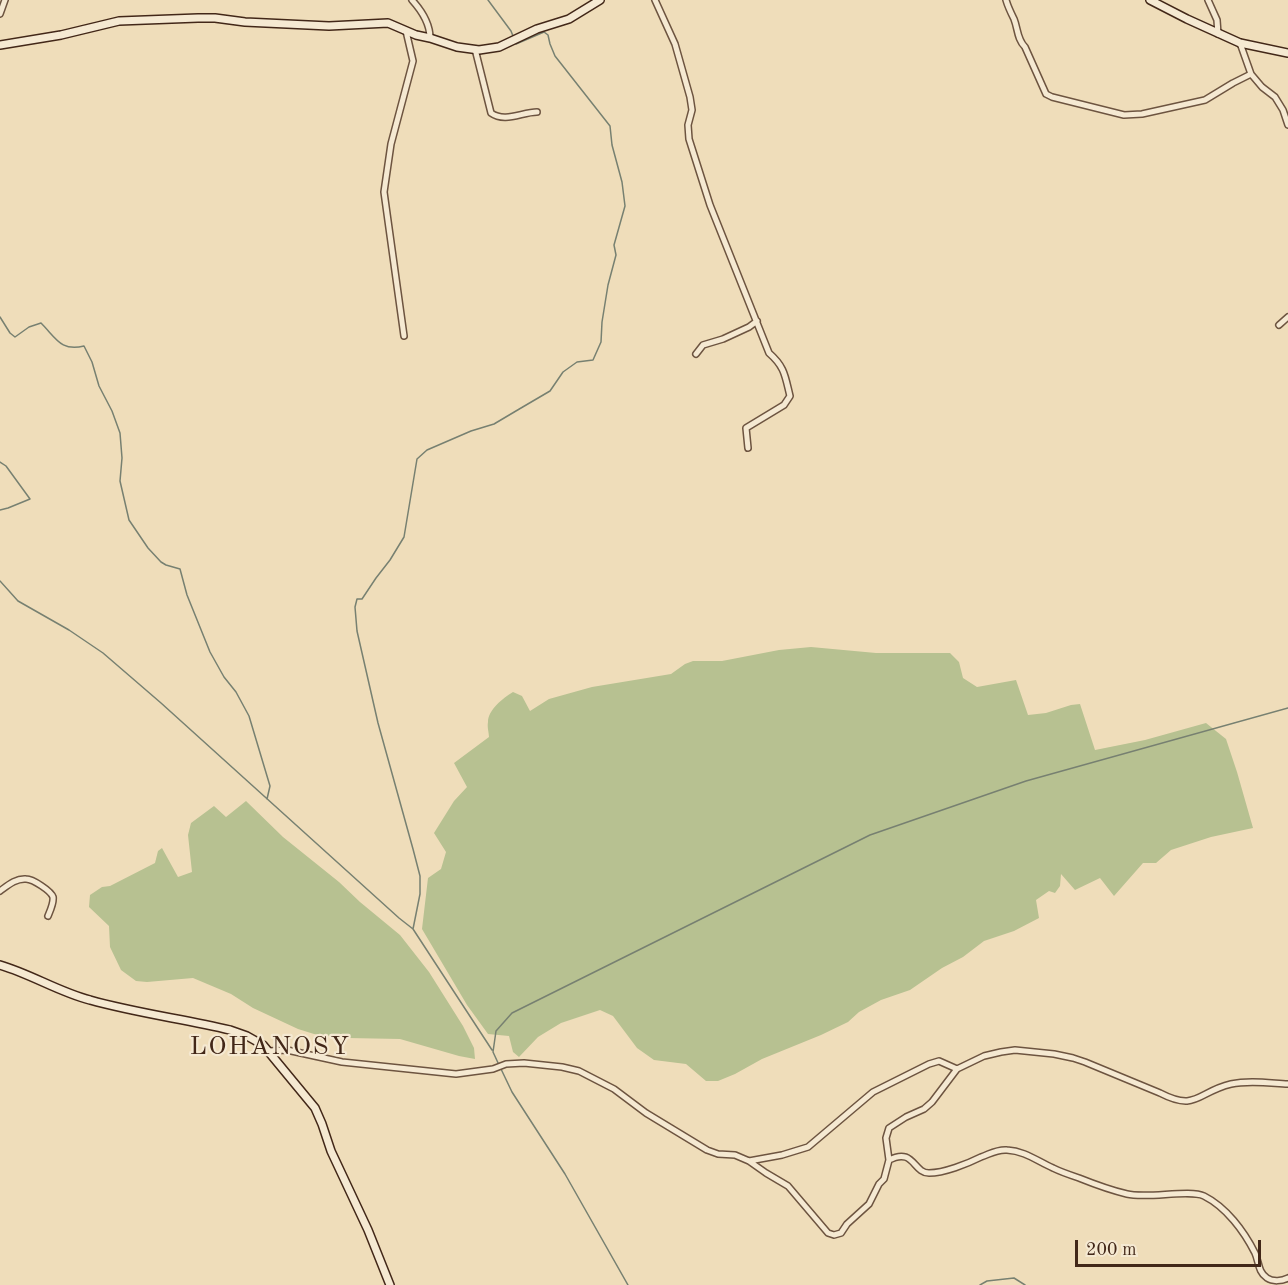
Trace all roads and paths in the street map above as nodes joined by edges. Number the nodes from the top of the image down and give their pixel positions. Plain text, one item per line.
1 (5, 0) edge
2 (600, 0) edge
3 (656, 0) edge
4 (1006, 0) edge
5 (1150, 0) edge
6 (1208, 0) edge
7 (413, 1) edge
8 (0, 14) edge
9 (406, 31) junction
10 (1218, 34) junction
11 (430, 38) junction
12 (1240, 43) junction
13 (0, 45) edge
14 (476, 50) junction
15 (1288, 53) edge
16 (1251, 74) junction
17 (537, 112) dead end
18 (1288, 125) edge
19 (1288, 317) edge
20 (757, 321) junction
21 (1279, 325) dead end
22 (404, 336) dead end
23 (696, 354) dead end
24 (748, 448) dead end
25 (0, 891) edge
26 (48, 916) dead end
27 (0, 965) edge
28 (269, 1051) junction
29 (957, 1069) junction
30 (1288, 1084) edge
31 (889, 1160) junction
32 (749, 1161) junction
33 (1288, 1278) edge
34 (390, 1285) edge

1 - 8 street
2 - 14 street
3 - 20 street
4 - 16 street
5 - 10 street
6 - 10 street
7 - 11 street
9 - 11 street
9 - 13 street
9 - 22 street
10 - 12 street
11 - 14 street
12 - 15 street
12 - 16 street
14 - 17 street
16 - 18 street
19 - 21 street
20 - 23 street
20 - 24 street
25 - 26 street
27 - 28 street
28 - 32 street
28 - 34 street
29 - 30 street
29 - 31 street
29 - 32 street
31 - 32 street
31 - 33 street

